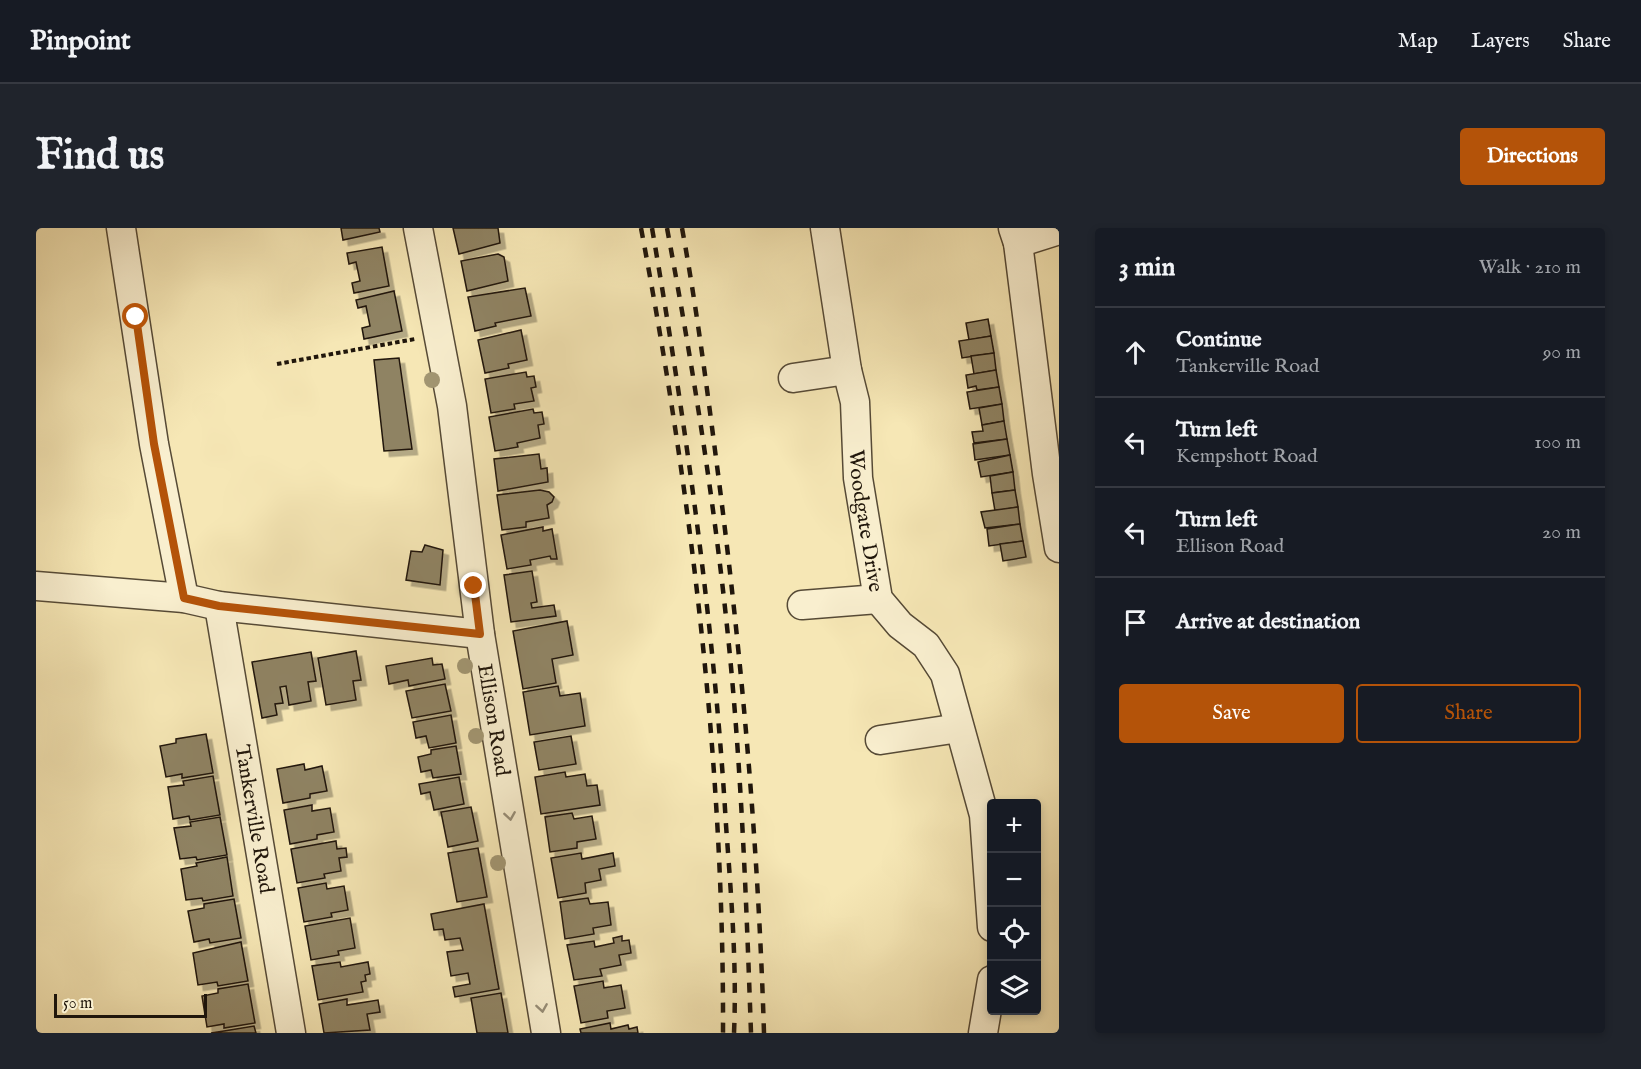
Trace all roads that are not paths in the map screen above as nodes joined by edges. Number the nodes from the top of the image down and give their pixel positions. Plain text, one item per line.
1 (121, 228) edge
2 (418, 228) edge
3 (825, 228) edge
4 (1059, 230) edge
5 (1016, 236) edge
6 (847, 370) junction
7 (793, 378) dead end
8 (1053, 474) edge
9 (1059, 548) edge
10 (36, 586) edge
11 (184, 598) junction
12 (878, 599) junction
13 (802, 605) dead end
14 (219, 606) junction
15 (480, 634) junction
16 (959, 728) junction
17 (880, 741) dead end
18 (991, 907) edge
19 (987, 1009) edge
20 (291, 1033) edge
21 (546, 1033) edge
22 (983, 1033) edge

1 - 11 street
2 - 15 street, Ellison Road
3 - 6 street, Woodgate Drive
4 - 5 street
5 - 8 street
6 - 7 street
6 - 12 street, Woodgate Drive
8 - 9 street
10 - 11 street
11 - 14 street
12 - 13 street
12 - 16 street, Woodgate Drive
14 - 15 street
14 - 20 street, Tankerville Road
15 -> 21 street, Ellison Road
16 - 17 street
16 - 18 street, Woodgate Drive
19 - 22 street

